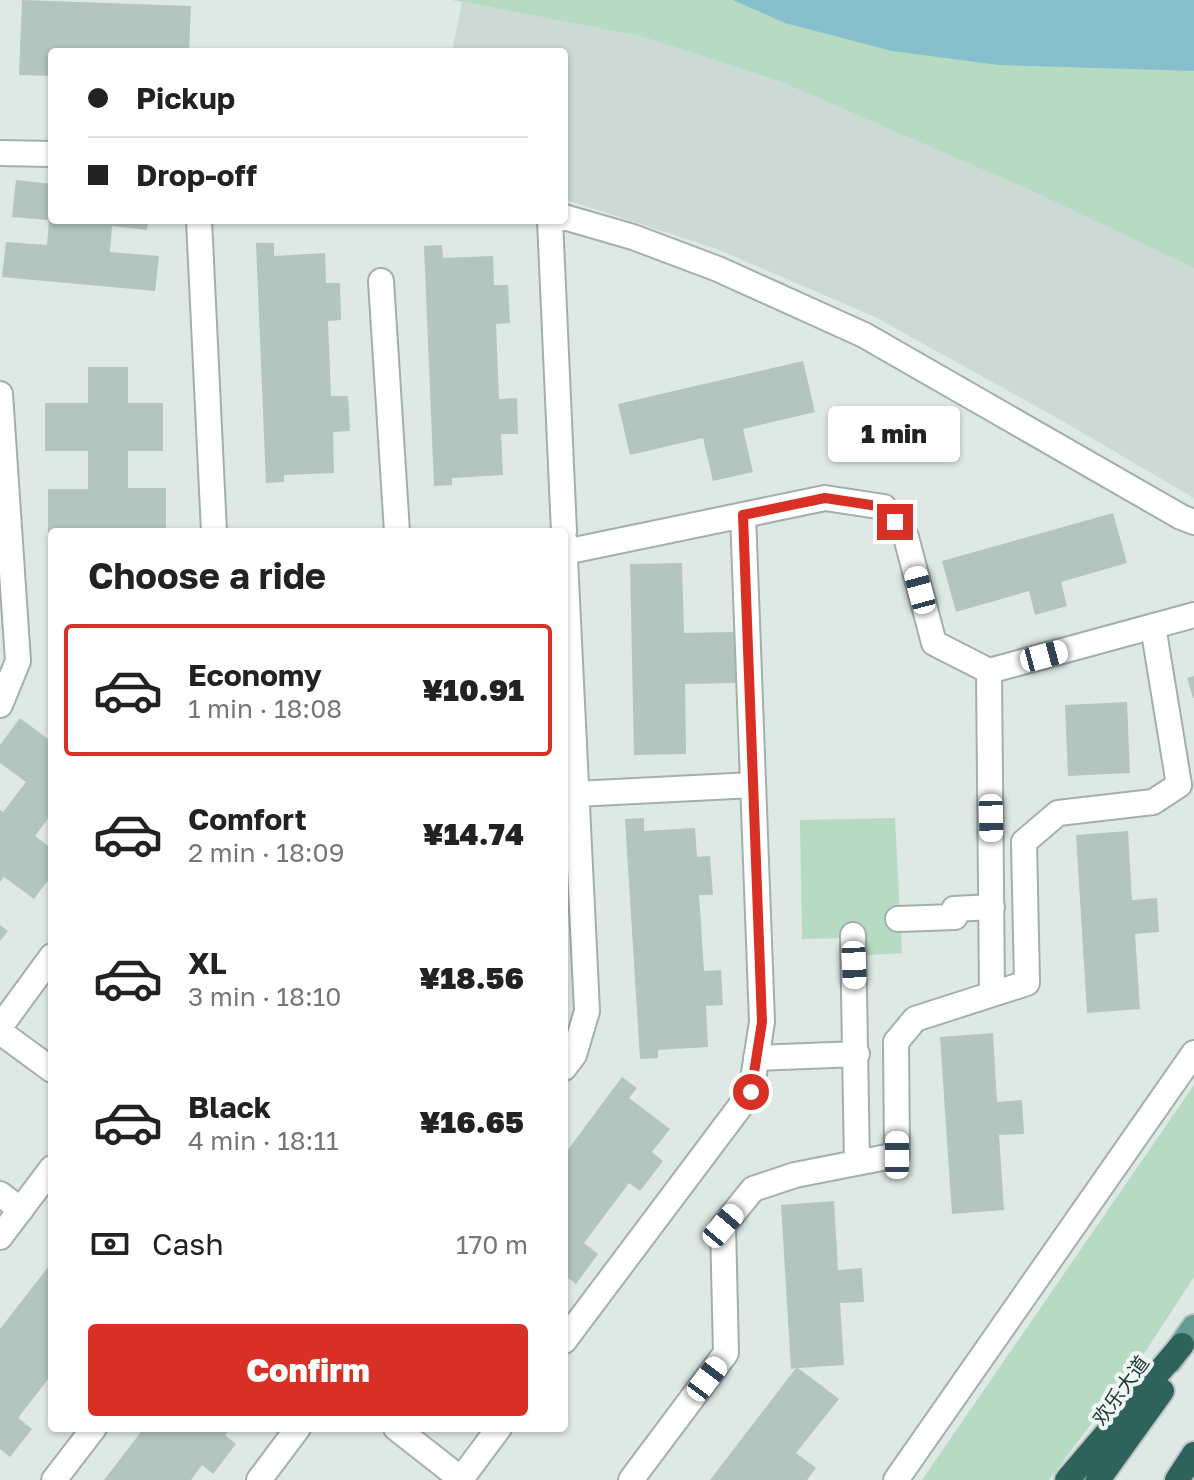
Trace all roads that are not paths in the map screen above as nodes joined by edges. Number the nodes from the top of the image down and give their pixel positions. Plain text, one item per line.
1 (0, 153) edge
2 (48, 154) edge
3 (568, 218) edge
4 (199, 224) edge
5 (550, 224) edge
6 (381, 281) dead end
7 (0, 394) edge
8 (743, 515) junction
9 (1194, 522) edge
10 (214, 528) edge
11 (397, 528) edge
12 (564, 528) edge
13 (568, 551) edge
14 (1194, 615) edge
15 (568, 618) edge
16 (1153, 626) junction
17 (989, 671) junction
18 (0, 705) edge
19 (753, 785) junction
20 (576, 794) junction
21 (992, 907) junction
22 (898, 919) dead end
23 (853, 935) dead end
24 (48, 962) edge
25 (992, 994) junction
26 (0, 1029) edge
27 (1194, 1053) edge
28 (857, 1054) junction
29 (756, 1058) junction
30 (568, 1063) edge
31 (48, 1067) edge
32 (857, 1163) junction
33 (48, 1173) edge
34 (0, 1194) edge
35 (21, 1210) junction
36 (0, 1237) edge
37 (568, 1336) edge
38 (1190, 1340) edge
39 (91, 1432) edge
40 (295, 1432) edge
41 (401, 1432) edge
42 (496, 1432) edge
43 (1194, 1454) edge
44 (54, 1480) edge
45 (259, 1480) edge
46 (460, 1480) edge
47 (631, 1480) edge
48 (896, 1480) edge
49 (1067, 1480) edge
50 (1083, 1480) edge
51 (1098, 1480) edge
52 (1177, 1480) edge

1 - 2 street
3 - 9 street
4 - 10 street
5 - 12 street
6 - 11 street
7 - 18 street
8 - 13 street
8 - 17 street
8 - 19 street
14 - 16 street
15 - 20 street
16 - 17 street
16 - 25 street
17 - 21 street
19 - 20 street
19 - 29 street
20 - 30 street
21 - 22 street
21 - 25 street
23 - 28 street
24 - 26 street
25 - 32 street
26 - 31 street
27 - 48 street
28 - 29 street
28 - 32 street
29 - 37 street
32 - 47 street
33 - 35 street
34 - 35 street
35 - 36 street
38 - 49 highway
38 - 50 main road, 欢乐大道
38 - 51 highway, 欢乐大道
39 - 44 street
40 - 45 street
41 - 46 street
42 - 46 street
43 - 52 highway

